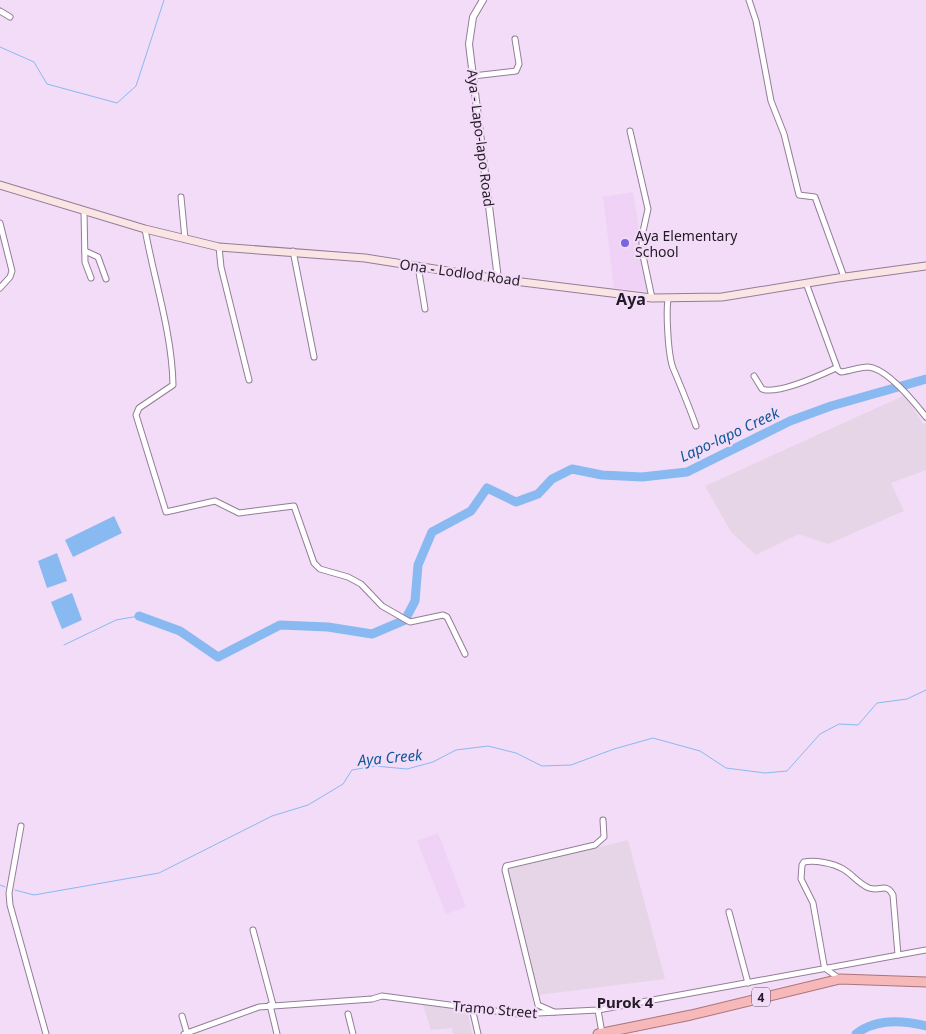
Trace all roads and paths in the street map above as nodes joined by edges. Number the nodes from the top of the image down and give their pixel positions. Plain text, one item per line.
1 (483, 0) edge
2 (749, 0) edge
3 (0, 11) edge
4 (10, 17) dead end
5 (515, 39) dead end
6 (473, 76) junction
7 (630, 131) dead end
8 (0, 185) edge
9 (181, 197) dead end
10 (84, 211) junction
11 (0, 223) edge
12 (145, 229) junction
13 (185, 239) junction
14 (219, 247) junction
15 (85, 251) junction
16 (293, 251) junction
17 (418, 266) junction
18 (926, 266) edge
19 (844, 277) junction
20 (91, 278) dead end
21 (106, 279) dead end
22 (498, 279) junction
23 (806, 283) junction
24 (0, 288) edge
25 (652, 298) junction
26 (668, 299) junction
27 (425, 309) dead end
28 (314, 357) dead end
29 (836, 368) junction
30 (754, 376) dead end
31 (249, 380) dead end
32 (926, 417) edge
33 (696, 426) dead end
34 (466, 654) dead end
35 (602, 820) dead end
36 (21, 826) dead end
37 (728, 912) dead end
38 (253, 930) dead end
39 (926, 950) edge
40 (898, 955) junction
41 (826, 969) junction
42 (840, 979) junction
43 (926, 982) edge
44 (748, 983) junction
45 (272, 1005) junction
46 (472, 1008) junction
47 (598, 1010) junction
48 (556, 1013) junction
49 (348, 1014) dead end
50 (182, 1016) dead end
51 (46, 1034) edge
52 (185, 1034) edge
53 (277, 1034) edge
54 (353, 1034) edge
55 (478, 1034) edge
56 (600, 1034) edge

1 - 6 street, Aya - Lapo-lapo Road
2 - 19 street
3 - 4 street
5 - 6 street
6 - 22 street, Aya - Lapo-lapo Road
7 - 25 street
8 - 10 main road, Ona - Lodlod Road
9 - 13 street
10 - 12 main road, Ona - Lodlod Road
10 - 15 street
11 - 24 street
12 - 13 main road, Ona - Lodlod Road
12 - 34 street
13 - 14 main road, Ona - Lodlod Road
14 - 16 main road, Ona - Lodlod Road
14 - 31 street
15 - 20 street
15 - 21 street
16 - 17 main road, Ona - Lodlod Road
16 - 28 street
17 - 22 main road, Ona - Lodlod Road
17 - 27 street
18 - 19 main road, Ona - Lodlod Road
19 - 23 main road, Ona - Lodlod Road
22 - 25 main road, Ona - Lodlod Road
23 - 26 main road, Ona - Lodlod Road
23 - 29 street
25 - 26 main road, Ona - Lodlod Road
26 - 33 street
29 - 30 street
29 - 32 street
35 - 48 street
36 - 51 street
37 - 44 street
38 - 45 street
39 - 40 street, Tramo Street
40 - 41 street, Tramo Street
40 - 41 street
41 - 42 street
41 - 44 street, Tramo Street
42 - 43 highway, 4
42 - 56 highway, 4
44 - 47 street, Tramo Street
45 - 46 street, Tramo Street
45 - 52 street, Tramo Street
45 - 53 street
46 - 48 street, Tramo Street
46 - 55 street
47 - 48 street, Tramo Street
47 - 56 street
49 - 54 street
50 - 52 street

